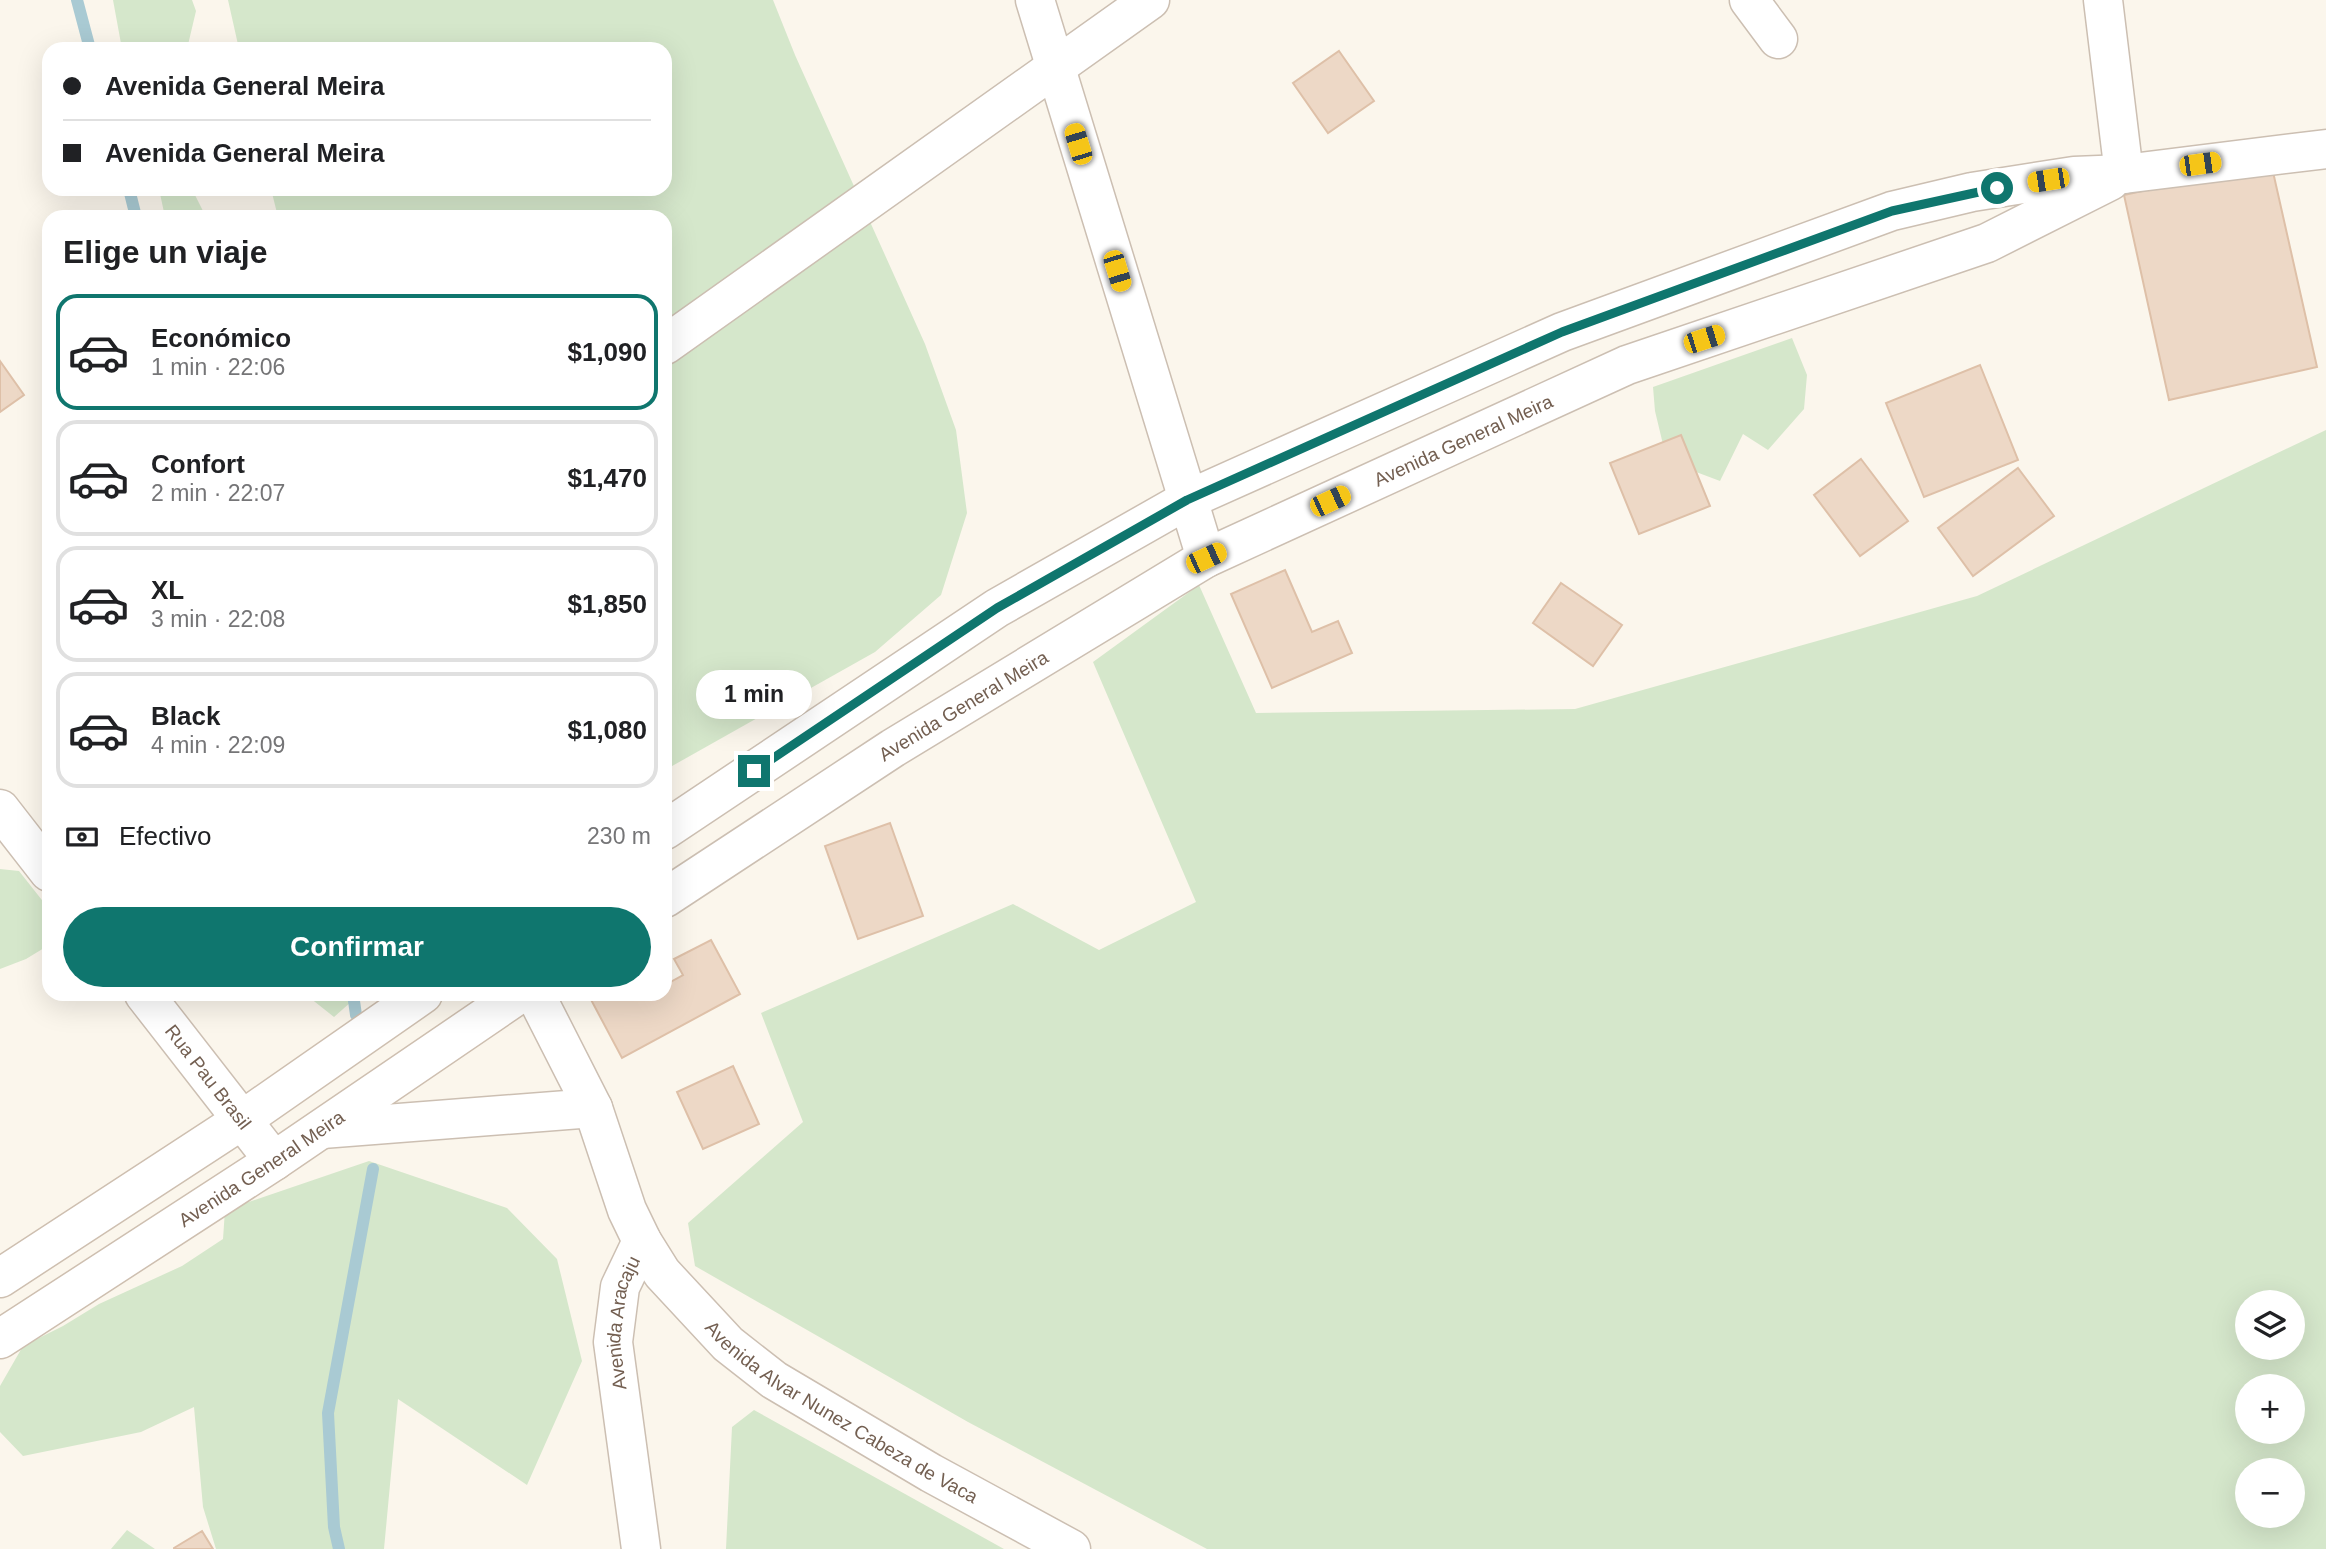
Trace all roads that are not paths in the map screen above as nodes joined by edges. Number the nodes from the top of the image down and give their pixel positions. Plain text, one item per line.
1 (1034, 0) edge
2 (1150, 0) edge
3 (1749, 0) edge
4 (2103, 0) edge
5 (1778, 39) dead end
6 (1055, 68) junction
7 (2326, 149) edge
8 (2124, 174) junction
9 (672, 340) edge
10 (1187, 500) junction
11 (1206, 558) junction
12 (0, 809) edge
13 (672, 825) edge
14 (42, 863) edge
15 (672, 893) edge
16 (149, 1001) edge
17 (413, 1001) edge
18 (509, 1001) edge
19 (539, 1001) edge
20 (593, 1108) junction
21 (242, 1120) junction
22 (322, 1129) junction
23 (274, 1161) junction
24 (642, 1241) junction
25 (0, 1278) edge
26 (0, 1339) edge
27 (641, 1549) edge
28 (1071, 1549) edge

1 - 6 street
2 - 6 street
3 - 5 street
4 - 8 street
6 - 9 street
6 - 10 street
7 - 8 street, Avenida General Meira
8 - 10 street, Avenida General Meira
8 - 11 street, Avenida General Meira
10 - 11 street
10 - 13 street, Avenida General Meira
11 - 15 street, Avenida General Meira
12 - 14 street
16 - 21 street, Rua Pau Brasil
17 - 21 street
18 - 22 street, Avenida General Meira
19 - 20 street, Avenida Aracaju
20 - 22 street
20 - 24 street, Avenida Aracaju
21 - 23 street, Rua Pau Brasil
21 - 25 street
22 - 23 street, Avenida General Meira
23 - 26 street, Avenida General Meira
24 - 27 street, Avenida Aracaju
24 - 28 street, Avenida Alvar Nunez Cabeza de Vaca

